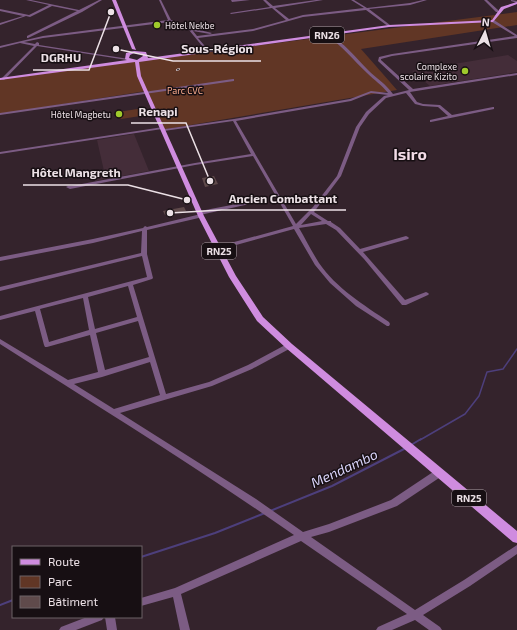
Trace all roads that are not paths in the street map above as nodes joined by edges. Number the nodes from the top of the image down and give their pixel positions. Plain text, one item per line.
1 (27, 0) edge
2 (101, 0) edge
3 (114, 0) edge
4 (160, 0) edge
5 (249, 0) edge
6 (264, 0) edge
7 (322, 0) edge
8 (352, 0) edge
9 (426, 0) edge
10 (485, 0) edge
11 (512, 0) edge
12 (232, 1) dead end
13 (517, 2) edge
14 (52, 5) junction
15 (273, 8) junction
16 (367, 9) junction
17 (0, 10) edge
18 (81, 11) junction
19 (497, 11) junction
20 (231, 13) dead end
21 (27, 16) junction
22 (288, 20) junction
23 (170, 21) junction
24 (493, 21) junction
25 (0, 24) edge
26 (124, 26) junction
27 (389, 26) junction
28 (46, 29) junction
29 (190, 29) junction
30 (69, 33) junction
31 (221, 34) junction
32 (328, 35) junction
33 (517, 36) edge
34 (42, 37) junction
35 (197, 37) junction
36 (15, 42) junction
37 (37, 45) junction
38 (0, 47) edge
39 (134, 49) junction
40 (207, 51) junction
41 (144, 53) junction
42 (132, 58) junction
43 (163, 58) junction
44 (517, 74) edge
45 (1, 79) edge
46 (233, 80) dead end
47 (412, 90) junction
48 (146, 91) junction
49 (407, 91) junction
50 (391, 94) junction
51 (493, 108) dead end
52 (0, 114) edge
53 (451, 116) junction
54 (234, 120) junction
55 (431, 121) dead end
56 (164, 129) junction
57 (0, 153) edge
58 (254, 155) junction
59 (180, 167) junction
60 (68, 187) dead end
61 (258, 197) dead end
62 (312, 212) junction
63 (200, 215) junction
64 (329, 222) junction
65 (296, 227) junction
66 (145, 228) junction
67 (406, 238) dead end
68 (218, 248) junction
69 (359, 251) junction
70 (144, 254) junction
71 (0, 259) edge
72 (130, 284) junction
73 (0, 289) edge
74 (426, 294) dead end
75 (85, 296) junction
76 (37, 308) junction
77 (0, 318) edge
78 (141, 318) junction
79 (387, 324) dead end
80 (93, 332) junction
81 (0, 341) edge
82 (290, 346) junction
83 (153, 358) junction
84 (102, 374) junction
85 (67, 383) junction
86 (164, 396) junction
87 (113, 412) junction
88 (439, 473) junction
89 (302, 536) junction
90 (517, 538) edge
91 (517, 548) edge
92 (176, 592) junction
93 (142, 602) edge
94 (415, 615) junction
95 (96, 618) edge
96 (110, 618) edge
97 (398, 627) edge
98 (64, 630) edge
99 (112, 630) edge
100 (185, 630) edge
101 (381, 630) edge
102 (437, 630) edge

1 - 14 street
2 - 18 street
3 - 26 main road
4 - 23 street
5 - 12 street
6 - 15 street
7 - 15 street
8 - 16 street
9 - 16 street
10 - 19 street
11 - 13 street
13 - 19 main road
14 - 18 street
14 - 21 street
15 - 20 street
15 - 22 street
16 - 22 street
16 - 27 street
17 - 21 street
18 - 28 street
19 - 24 main road
21 - 25 street
22 - 31 street
23 - 26 street
23 - 29 street
24 - 27 main road, RN26
24 - 33 street
26 - 30 street
26 - 39 main road
27 - 32 main road, RN26
28 - 30 street
28 - 34 street
28 - 36 street
29 - 31 street
29 - 35 street
30 - 34 street
31 - 35 street
32 - 40 main road, RN26
32 - 50 street
33 - 47 street
34 - 36 street
34 - 37 street
35 - 40 street
36 - 37 street
36 - 38 street
37 - 42 street
37 - 45 street
39 - 41 main road
39 - 42 main road
40 - 43 main road, RN26
41 - 42 main road
41 - 42 main road
41 - 43 main road, RN26
42 - 43 main road, RN26
42 - 45 main road
42 - 48 main road, RN25
44 - 47 street
46 - 48 street
47 - 49 street
48 - 52 street
48 - 56 main road, RN25
49 - 50 street
49 - 53 street
50 - 54 street
50 - 62 street
51 - 53 street
53 - 55 street
54 - 56 street
54 - 58 street
56 - 57 street
56 - 59 main road, RN25
58 - 59 street
58 - 65 street
59 - 60 street
59 - 63 main road, RN25
61 - 63 street
62 - 64 street
62 - 65 street
63 - 66 street
63 - 68 main road, RN25
64 - 65 street
64 - 69 street
65 - 68 street
65 - 79 street
66 - 70 street
66 - 71 street
67 - 69 street
68 - 82 main road, RN25
69 - 74 street
70 - 72 street
70 - 73 street
72 - 75 street
72 - 78 street
75 - 76 street
75 - 80 street
76 - 77 street
76 - 80 street
78 - 80 street
78 - 83 street
80 - 84 street
81 - 85 street
82 - 86 street
82 - 88 main road, RN25
83 - 84 street
83 - 86 street
84 - 85 street
85 - 87 street
86 - 87 street
87 - 89 street
88 - 89 street
88 - 90 main road, RN25
89 - 92 street
89 - 94 street
91 - 94 street
92 - 93 street
92 - 100 street
94 - 97 street
94 - 102 street
95 - 98 street
96 - 99 street
97 - 101 street

